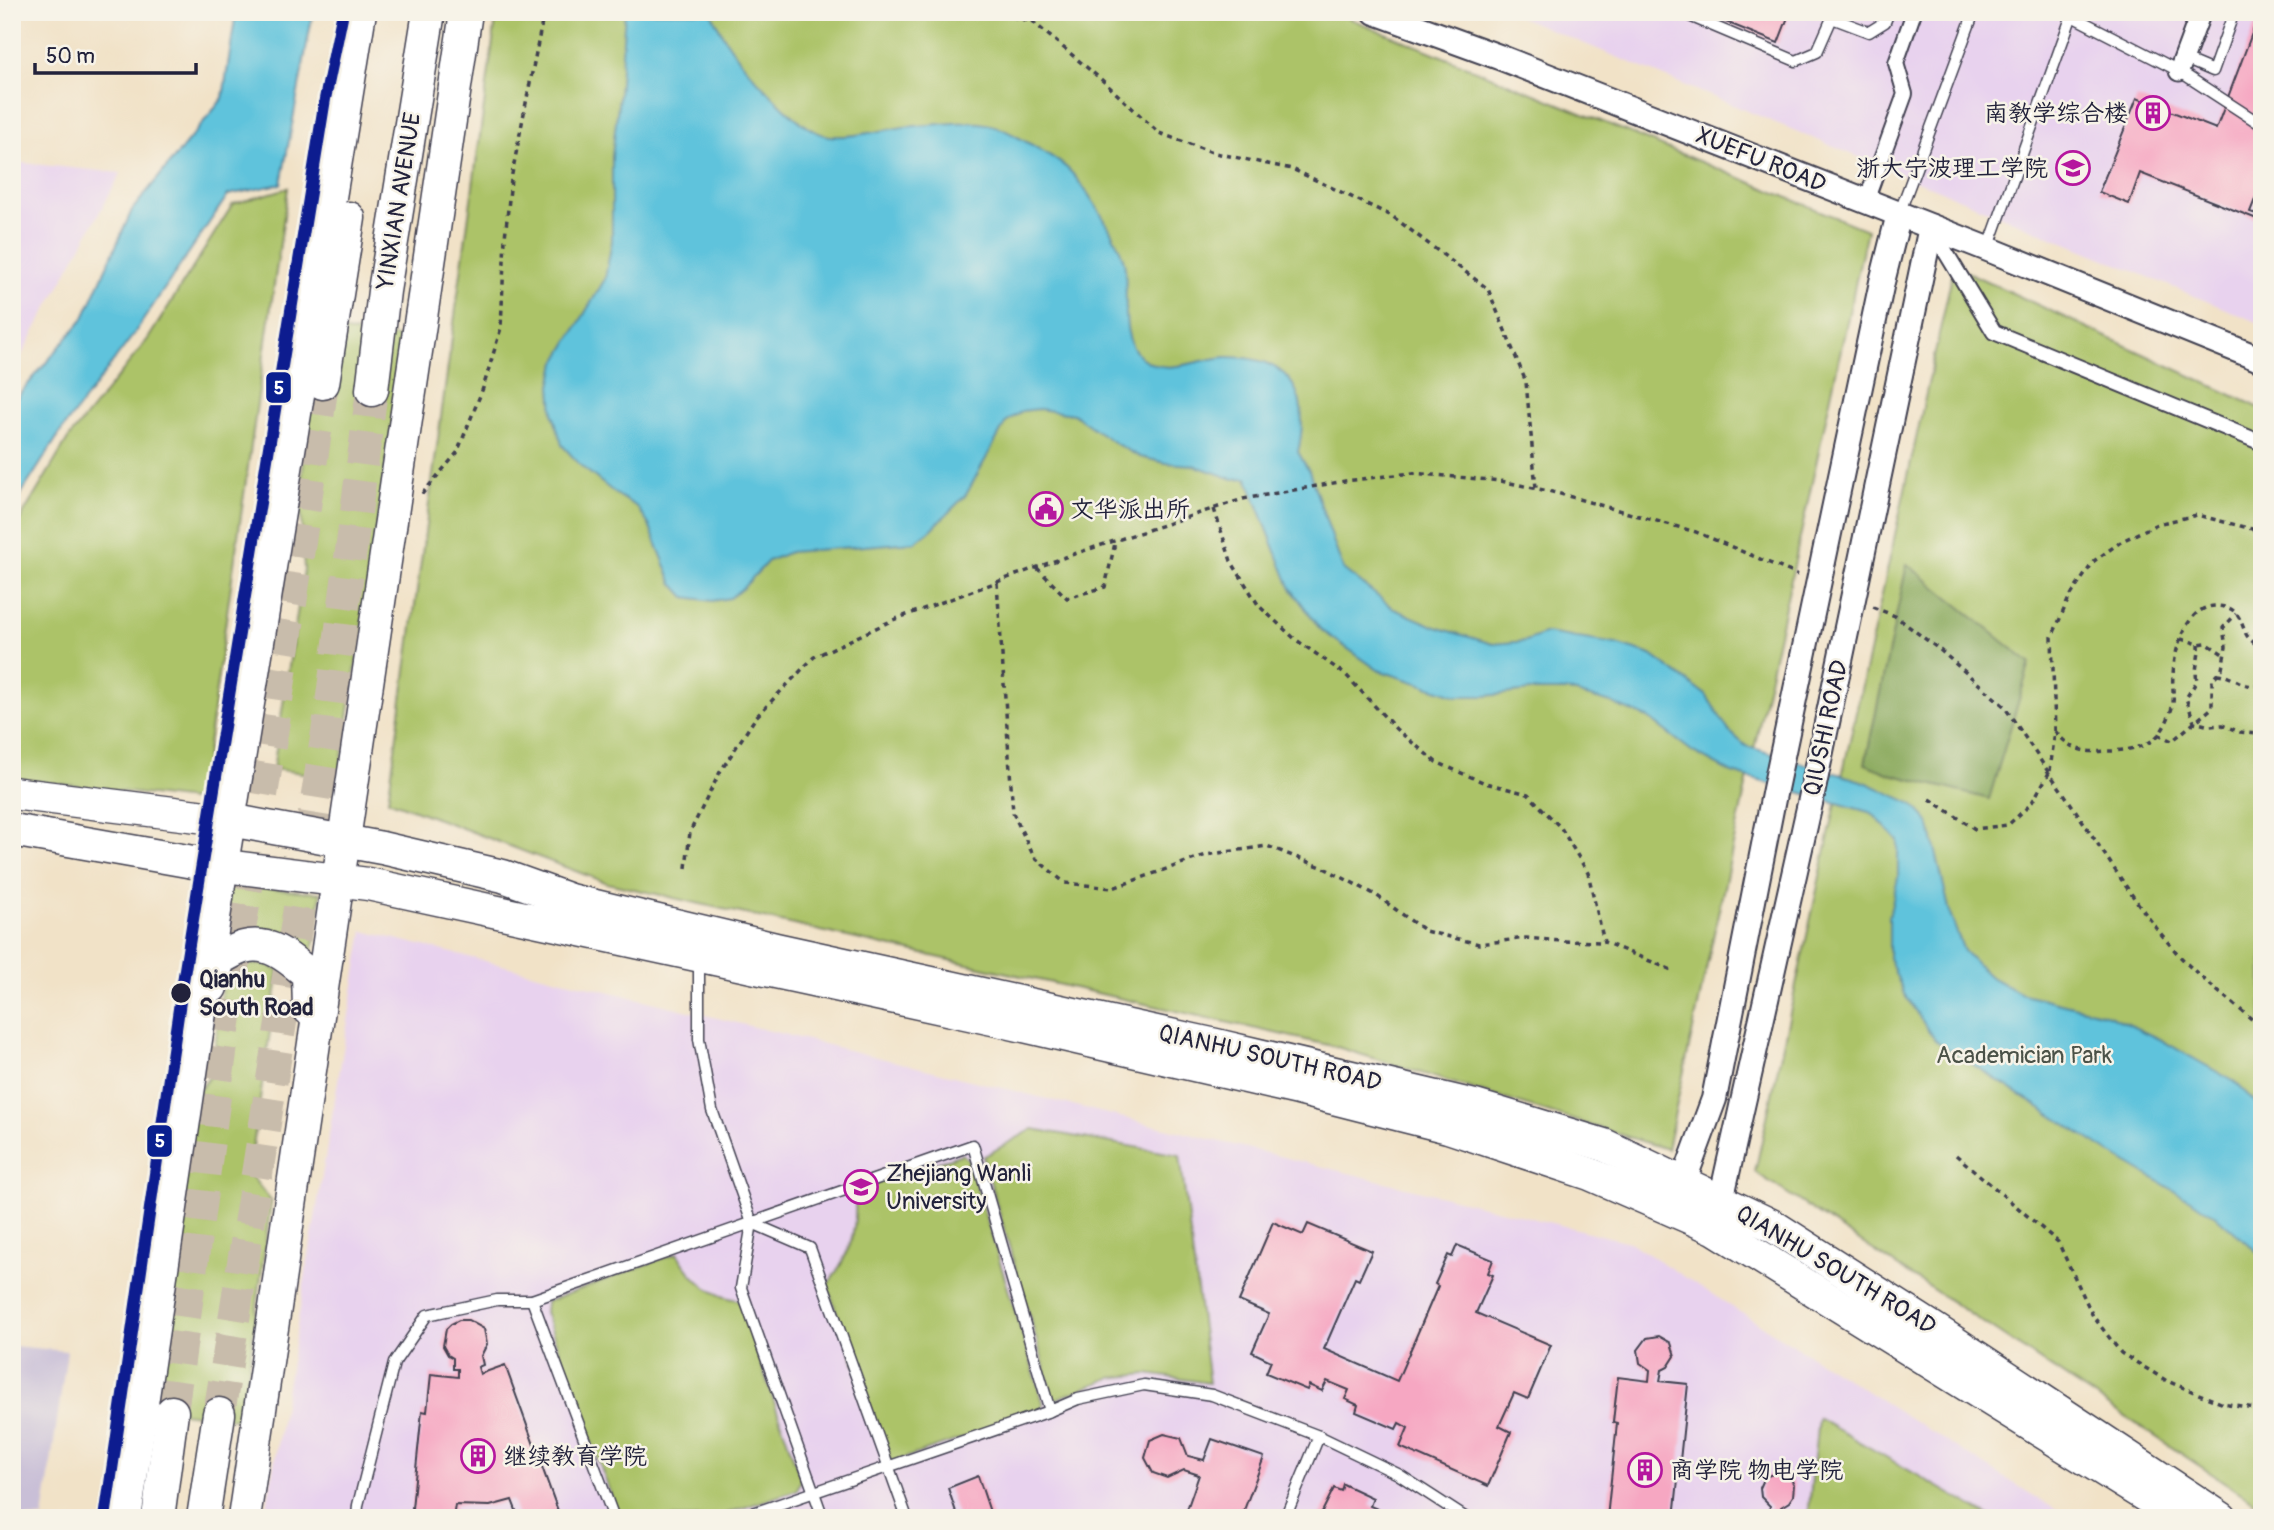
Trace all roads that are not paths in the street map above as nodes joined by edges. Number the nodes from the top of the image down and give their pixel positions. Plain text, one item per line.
1 (360, 12) edge
2 (380, 12) edge
3 (429, 12) edge
4 (466, 12) edge
5 (1375, 12) edge
6 (1680, 12) edge
7 (1889, 12) edge
8 (1914, 12) edge
9 (1974, 12) edge
10 (2203, 12) edge
11 (2234, 12) edge
12 (2068, 14) edge
13 (2179, 71) junction
14 (2262, 125) edge
15 (1866, 201) junction
16 (1899, 214) junction
17 (1931, 227) junction
18 (1988, 249) junction
19 (2262, 360) edge
20 (324, 383) tunnel mouth
21 (372, 390) tunnel mouth
22 (2262, 443) edge
23 (12, 793) edge
24 (230, 820) junction
25 (12, 830) edge
26 (342, 841) junction
27 (222, 864) junction
28 (338, 880) junction
29 (699, 956) junction
30 (193, 1054) junction
31 (311, 1063) junction
32 (1678, 1196) junction
33 (1717, 1214) junction
34 (752, 1223) junction
35 (532, 1300) junction
36 (1051, 1411) junction
37 (172, 1412) tunnel mouth
38 (219, 1414) tunnel mouth
39 (1319, 1436) junction
40 (889, 1466) junction
41 (813, 1492) junction
42 (125, 1518) edge
43 (158, 1518) edge
44 (203, 1518) edge
45 (244, 1518) edge
46 (357, 1518) edge
47 (614, 1518) edge
48 (739, 1518) edge
49 (823, 1518) edge
50 (907, 1518) edge
51 (1285, 1518) edge
52 (1466, 1518) edge
53 (2181, 1518) edge
54 (2221, 1518) edge

1 - 24 main road
2 - 20 main road, YINXIAN AVENUE
3 - 21 main road, YINXIAN AVENUE
4 - 26 main road
5 - 15 street, XUEFU ROAD
6 - 7 lane
8 - 15 street
9 - 16 lane
10 - 11 lane
10 - 13 street
12 - 13 lane
12 - 18 lane
13 - 14 lane
15 - 16 street, XUEFU ROAD
16 - 17 street, XUEFU ROAD
16 - 32 street, QIUSHI ROAD
17 - 18 street, XUEFU ROAD
17 - 22 street
17 - 33 street, QIUSHI ROAD
18 - 19 street, XUEFU ROAD
23 - 24 main road, QIANHU SOUTH ROAD
24 - 26 main road, QIANHU SOUTH ROAD
24 - 27 main road
25 - 27 main road, QIANHU SOUTH ROAD
26 - 28 main road
26 - 32 main road, QIANHU SOUTH ROAD
27 - 28 main road, QIANHU SOUTH ROAD
27 - 30 main road
28 - 29 main road, QIANHU SOUTH ROAD
28 - 31 main road
29 - 32 main road, QIANHU SOUTH ROAD
29 - 34 lane
30 - 31 main road
30 - 42 main road
31 - 45 main road
32 - 33 main road, QIANHU SOUTH ROAD
33 - 53 main road, QIANHU SOUTH ROAD
33 - 54 main road, QIANHU SOUTH ROAD
34 - 35 lane
34 - 36 lane
34 - 40 lane
34 - 41 lane
35 - 46 lane
35 - 47 lane
36 - 39 lane
36 - 40 lane
37 - 43 main road
38 - 44 main road
39 - 51 lane
39 - 52 lane
40 - 41 lane
40 - 50 lane
41 - 48 lane
41 - 49 lane

